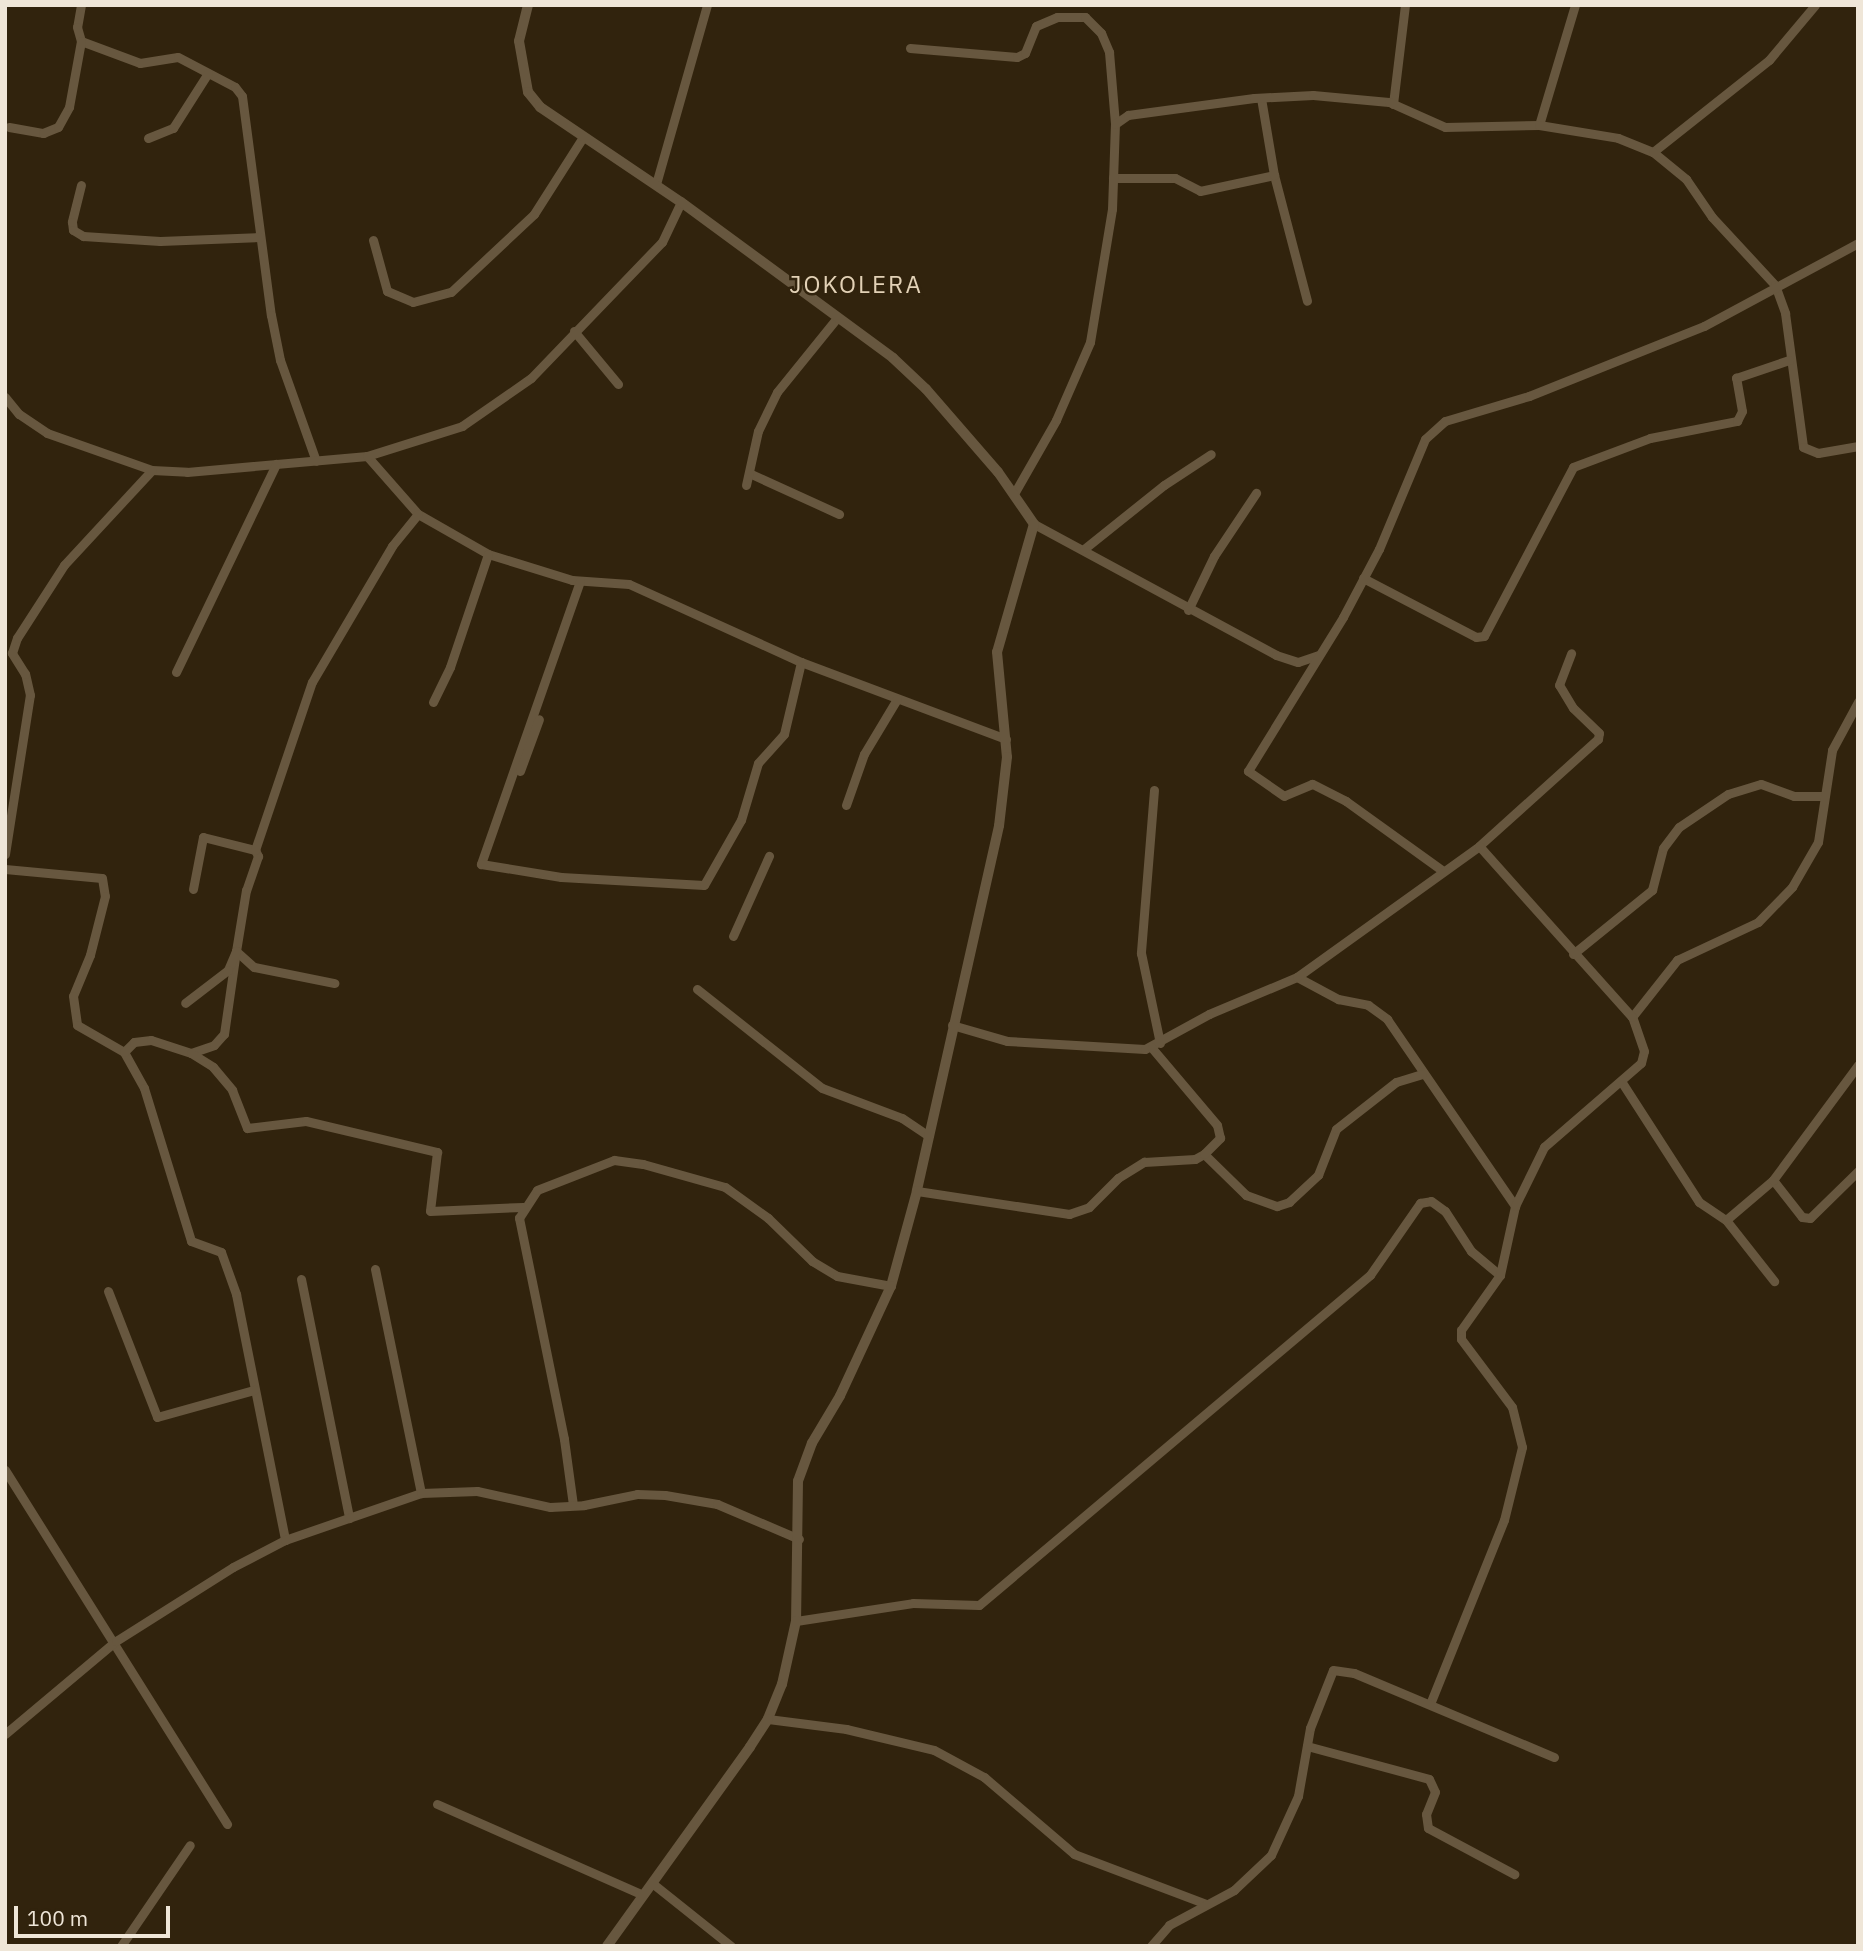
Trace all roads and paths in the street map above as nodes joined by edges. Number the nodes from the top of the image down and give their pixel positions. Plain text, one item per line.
1 (81, 5) edge
2 (528, 5) edge
3 (707, 5) edge
4 (1405, 5) edge
5 (1575, 5) edge
6 (1815, 5) edge
7 (81, 41) junction
8 (910, 48) dead end
9 (208, 73) junction
10 (1261, 98) junction
11 (1393, 104) junction
12 (1115, 124) junction
13 (1539, 125) junction
14 (9, 127) dead end
15 (583, 137) junction
16 (148, 138) dead end
17 (1653, 152) junction
18 (1274, 175) junction
19 (1113, 178) junction
20 (656, 184) junction
21 (80, 185) dead end
22 (681, 202) junction
23 (260, 237) junction
24 (373, 240) dead end
25 (1858, 243) edge
26 (1775, 285) junction
27 (1307, 301) dead end
28 (837, 318) junction
29 (574, 331) junction
30 (1789, 360) junction
31 (618, 384) dead end
32 (5, 397) edge
33 (1858, 446) edge
34 (1211, 454) dead end
35 (367, 456) junction
36 (316, 461) junction
37 (276, 464) junction
38 (152, 470) junction
39 (749, 473) junction
40 (746, 485) dead end
41 (1015, 492) junction
42 (1256, 493) dead end
43 (418, 514) junction
44 (839, 514) dead end
45 (1034, 524) junction
46 (1084, 549) junction
47 (488, 554) junction
48 (1363, 578) junction
49 (580, 581) junction
50 (1188, 610) junction
51 (1571, 653) dead end
52 (1319, 655) junction
53 (801, 662) junction
54 (176, 672) dead end
55 (897, 699) junction
56 (433, 702) dead end
57 (1858, 702) edge
58 (540, 713) dead end
59 (1006, 738) junction
60 (1154, 790) dead end
61 (1824, 796) junction
62 (846, 805) dead end
63 (497, 808) dead end
64 (1479, 846) junction
65 (255, 849) junction
66 (5, 855) edge
67 (769, 856) dead end
68 (5, 869) edge
69 (1443, 871) junction
70 (193, 889) dead end
71 (733, 936) dead end
72 (236, 951) junction
73 (1573, 954) junction
74 (1297, 976) junction
75 (334, 983) dead end
76 (697, 989) dead end
77 (185, 1003) dead end
78 (1632, 1017) junction
79 (952, 1025) junction
80 (1156, 1045) junction
81 (124, 1052) junction
82 (191, 1053) junction
83 (1858, 1065) edge
84 (1422, 1074) junction
85 (1621, 1081) junction
86 (929, 1136) junction
87 (1204, 1154) junction
88 (1858, 1171) edge
89 (1773, 1180) junction
90 (917, 1191) junction
91 (1515, 1206) junction
92 (523, 1207) junction
93 (1726, 1220) junction
94 (375, 1269) dead end
95 (1500, 1275) junction
96 (301, 1279) dead end
97 (1774, 1282) dead end
98 (891, 1286) junction
99 (108, 1291) dead end
100 (254, 1391) junction
101 (5, 1470) edge
102 (421, 1493) junction
103 (573, 1505) junction
104 (349, 1518) junction
105 (799, 1539) junction
106 (285, 1540) junction
107 (796, 1621) junction
108 (1430, 1704) junction
109 (768, 1719) junction
110 (5, 1734) edge
111 (1307, 1746) junction
112 (1554, 1757) dead end
113 (437, 1804) dead end
114 (227, 1824) dead end
115 (190, 1845) dead end
116 (1514, 1874) dead end
117 (652, 1883) junction
118 (643, 1895) junction
119 (1206, 1904) junction
120 (121, 1946) edge
121 (607, 1946) edge
122 (731, 1946) edge
123 (1151, 1946) edge

1 - 7 street
2 - 15 street
3 - 20 street
4 - 11 street
5 - 13 street
6 - 17 street
7 - 9 street
7 - 14 street
8 - 12 street
9 - 16 street
9 - 23 street
10 - 11 street
10 - 12 street
10 - 18 street
11 - 13 street
12 - 19 street
13 - 17 street
15 - 20 street
15 - 24 street
17 - 26 street
18 - 19 street
18 - 27 street
19 - 41 street
20 - 22 street
21 - 23 street
22 - 28 street
22 - 29 street
23 - 36 street
25 - 26 street
26 - 30 street
26 - 48 street
28 - 39 street
28 - 41 street
29 - 31 street
29 - 35 street
30 - 33 street
30 - 48 street
32 - 38 street
34 - 46 street
35 - 36 street
35 - 43 street
36 - 37 street
37 - 38 street
37 - 54 street
38 - 66 street
39 - 40 street
39 - 44 street
41 - 45 street
42 - 50 street
43 - 47 street
43 - 65 street
45 - 46 street
45 - 59 street
46 - 50 street
47 - 49 street
47 - 56 street
48 - 52 street
49 - 53 street
49 - 53 street
50 - 52 street
51 - 64 street
52 - 69 street
53 - 55 street
55 - 59 street
55 - 62 street
57 - 61 street
58 - 63 street
59 - 79 street
60 - 80 street
61 - 73 street
61 - 78 street
64 - 69 street
64 - 73 street
65 - 70 street
65 - 72 street
67 - 71 street
68 - 81 street
69 - 74 street
72 - 75 street
72 - 77 street
72 - 82 street
73 - 78 street
74 - 80 street
74 - 84 street
76 - 86 street
78 - 85 street
79 - 80 street
79 - 86 street
80 - 87 street
81 - 82 street
81 - 100 street
82 - 92 street
83 - 89 street
84 - 87 street
84 - 91 street
85 - 91 street
85 - 93 street
86 - 90 street
87 - 90 street
88 - 89 street
89 - 93 street
90 - 98 street
91 - 95 street
92 - 98 street
92 - 103 street
93 - 97 street
94 - 102 street
95 - 107 street
95 - 108 street
96 - 104 street
98 - 105 street
99 - 100 street
100 - 106 street
101 - 114 street
102 - 103 street
102 - 104 street
103 - 105 street
104 - 106 street
105 - 107 street
106 - 110 street
107 - 109 street
108 - 111 street
108 - 112 street
109 - 117 street
109 - 119 street
111 - 116 street
111 - 119 street
113 - 118 street
115 - 120 street
117 - 118 street
117 - 122 street
118 - 121 street
119 - 123 street

